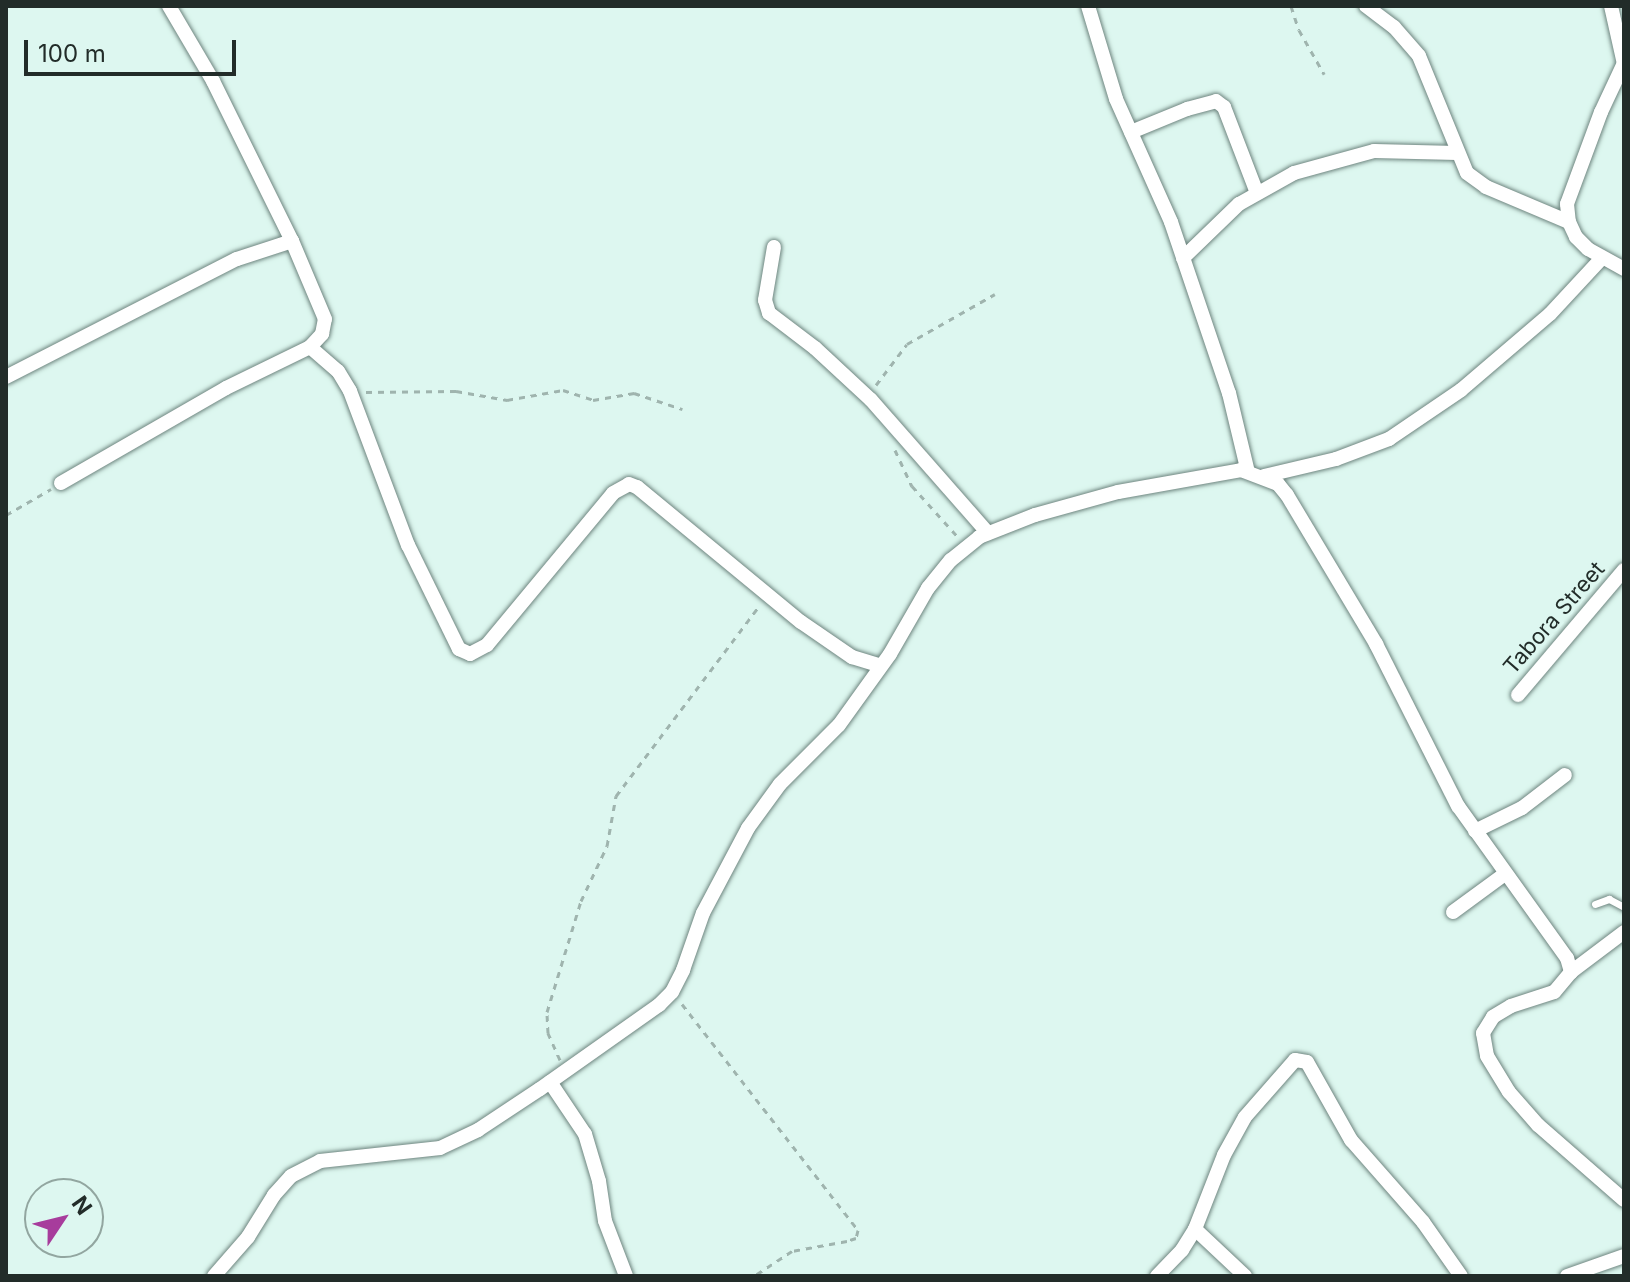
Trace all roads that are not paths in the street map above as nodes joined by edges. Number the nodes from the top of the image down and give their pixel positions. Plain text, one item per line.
1 (169, 6) edge
2 (1088, 6) edge
3 (1366, 6) edge
4 (1611, 6) edge
5 (1624, 63) edge
6 (1131, 132) junction
7 (1457, 153) junction
8 (1257, 193) junction
9 (1569, 222) junction
10 (292, 241) junction
11 (774, 247) dead end
12 (1183, 258) junction
13 (1602, 258) junction
14 (1624, 269) edge
15 (310, 347) junction
16 (6, 377) edge
17 (1248, 472) junction
18 (1264, 476) junction
19 (61, 483) road end
20 (988, 533) junction
21 (1624, 570) edge
22 (856, 659) junction
23 (881, 666) junction
24 (861, 695) junction
25 (1518, 695) dead end
26 (1565, 775) dead end
27 (1475, 831) junction
28 (1505, 874) junction
29 (1595, 904) dead end
30 (1624, 907) edge
31 (1453, 912) dead end
32 (1624, 932) edge
33 (1571, 972) junction
34 (550, 1082) junction
35 (1624, 1200) edge
36 (1195, 1229) junction
37 (1624, 1256) edge
38 (214, 1276) edge
39 (626, 1276) edge
40 (1157, 1276) edge
41 (1245, 1276) edge
42 (1461, 1276) edge
43 (1567, 1276) edge

1 - 10 street
2 - 6 street
3 - 7 street
4 - 5 street
5 - 9 street
6 - 8 street
6 - 12 street
7 - 8 street
7 - 9 street
8 - 12 street
9 - 13 street
10 - 15 street
10 - 16 street
11 - 20 street
12 - 17 street
13 - 14 street
13 - 18 street
15 - 19 street
15 - 22 street
17 - 18 street
17 - 20 street
18 - 27 street
20 - 23 street
21 - 25 street, Tabora Street
22 - 23 street
22 - 24 street
23 - 24 street
24 - 34 street
26 - 27 street
27 - 28 street
28 - 31 street
28 - 33 street
29 - 30 lane
32 - 33 street
33 - 35 street
34 - 38 street
34 - 39 street
36 - 40 street
36 - 41 street
36 - 42 street
37 - 43 street

